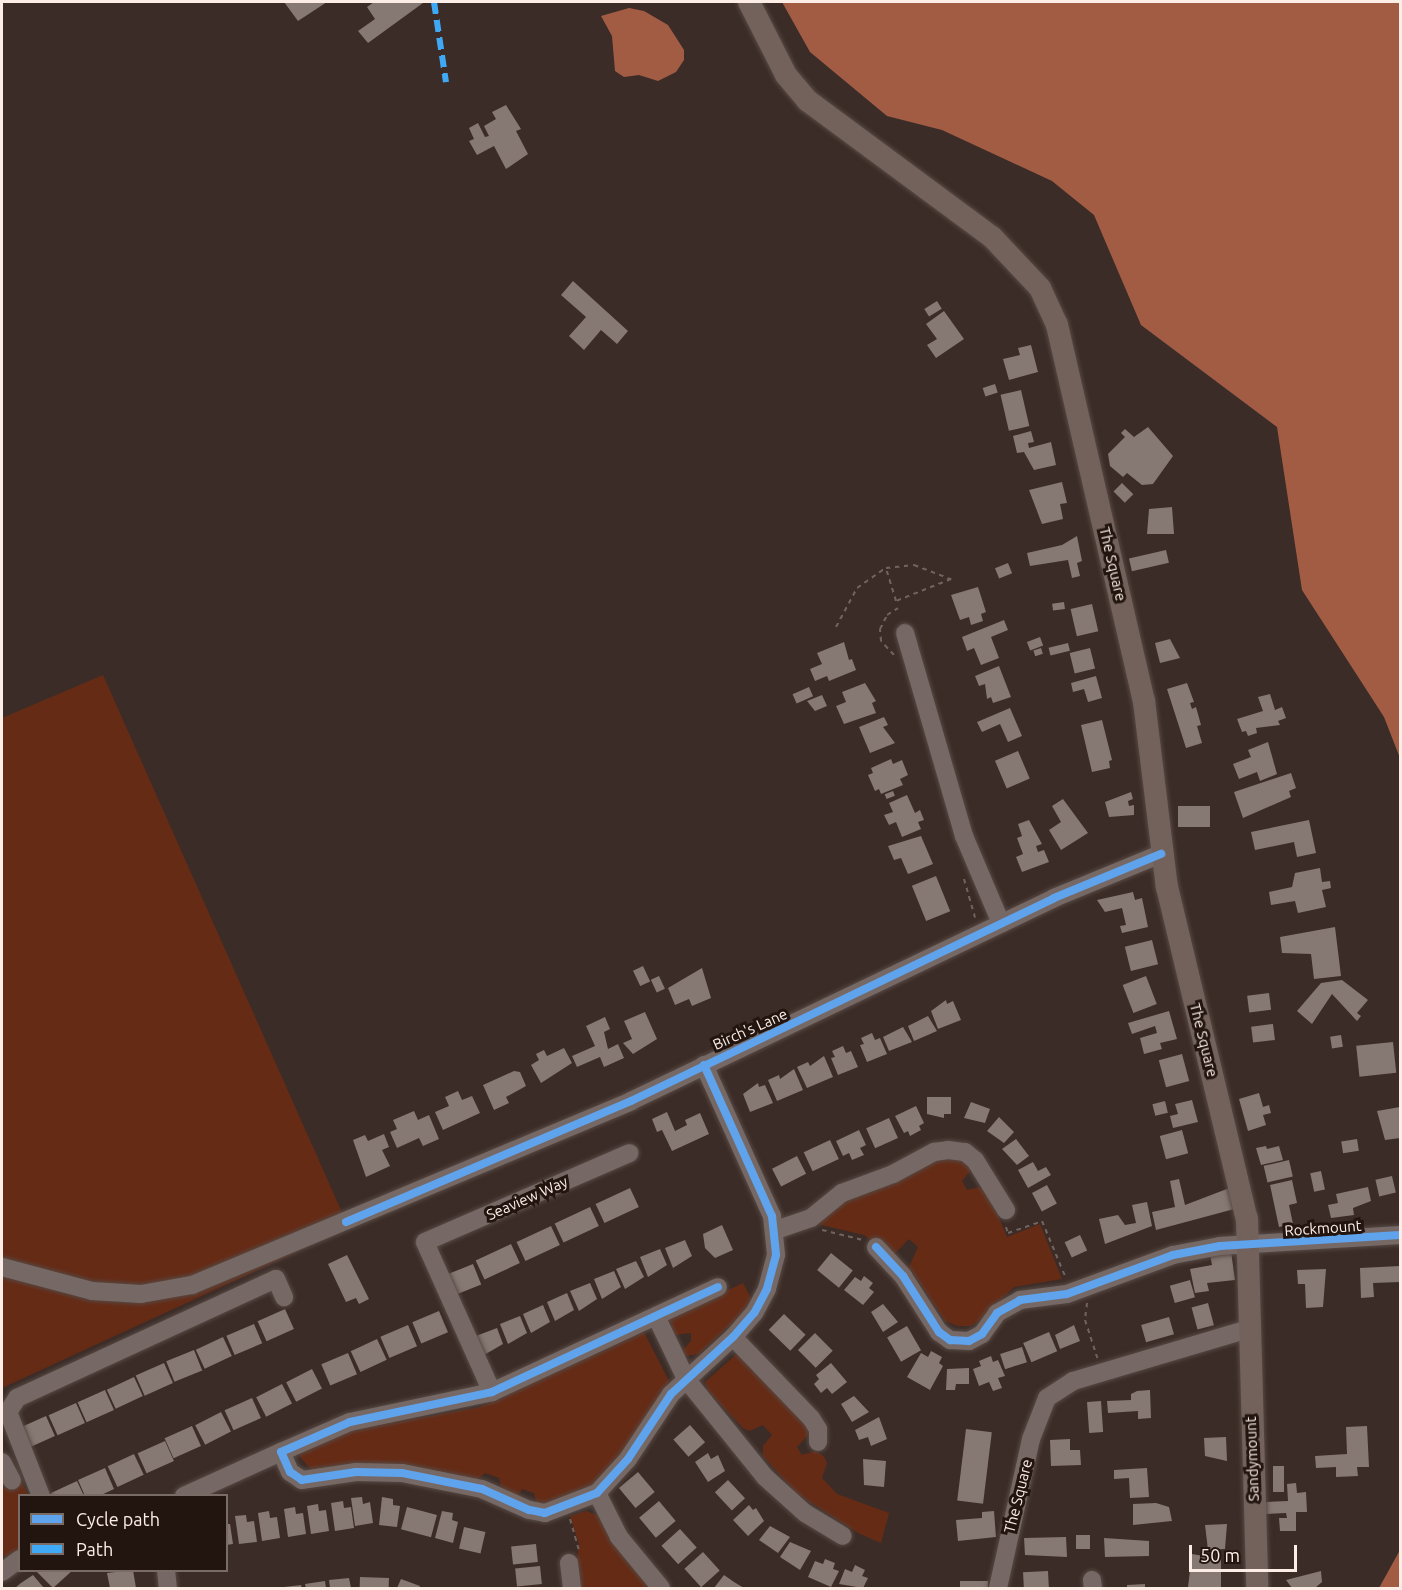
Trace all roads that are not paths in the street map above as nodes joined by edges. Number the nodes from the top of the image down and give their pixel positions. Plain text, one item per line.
1 (749, 2) edge
2 (905, 633) dead end
3 (1161, 854) junction
4 (1001, 923) junction
5 (704, 1065) junction
6 (630, 1153) dead end
7 (1006, 1210) road end
8 (776, 1230) junction
9 (1401, 1235) edge
10 (1248, 1245) junction
11 (876, 1247) road end
12 (2, 1267) edge
13 (718, 1287) dead end
14 (285, 1297) dead end
15 (656, 1316) junction
16 (1250, 1329) junction
17 (733, 1337) junction
18 (686, 1379) junction
19 (492, 1392) junction
20 (818, 1442) dead end
21 (281, 1452) junction
22 (2, 1461) edge
23 (12, 1481) dead end
24 (597, 1493) junction
25 (40, 1494) edge
26 (188, 1494) edge
27 (843, 1536) dead end
28 (18, 1560) edge
29 (569, 1563) road end
30 (2, 1572) edge
31 (166, 1572) edge
32 (168, 1588) edge
33 (572, 1588) edge
34 (661, 1588) edge
35 (998, 1588) edge
36 (1257, 1588) edge

1 - 3 main road, The Square
2 - 4 street
3 - 4 street, Birch's Lane
3 - 10 main road, The Square
4 - 5 street, Birch's Lane
5 - 8 street
5 - 12 street, Birch's Lane
6 - 19 street, Seaview Way
7 - 8 street
8 - 17 street
9 - 10 street, Rockmount
10 - 11 street, Rockmount
10 - 16 main road, The Square
13 - 15 street
14 - 25 street
15 - 18 street
15 - 19 street
16 - 35 street, The Square
16 - 36 main road, Sandymount
17 - 18 street
17 - 20 street
18 - 24 street
18 - 27 street
19 - 21 street
21 - 24 street
21 - 26 street
22 - 23 street
24 - 34 street
28 - 30 street
29 - 33 street
31 - 32 street

